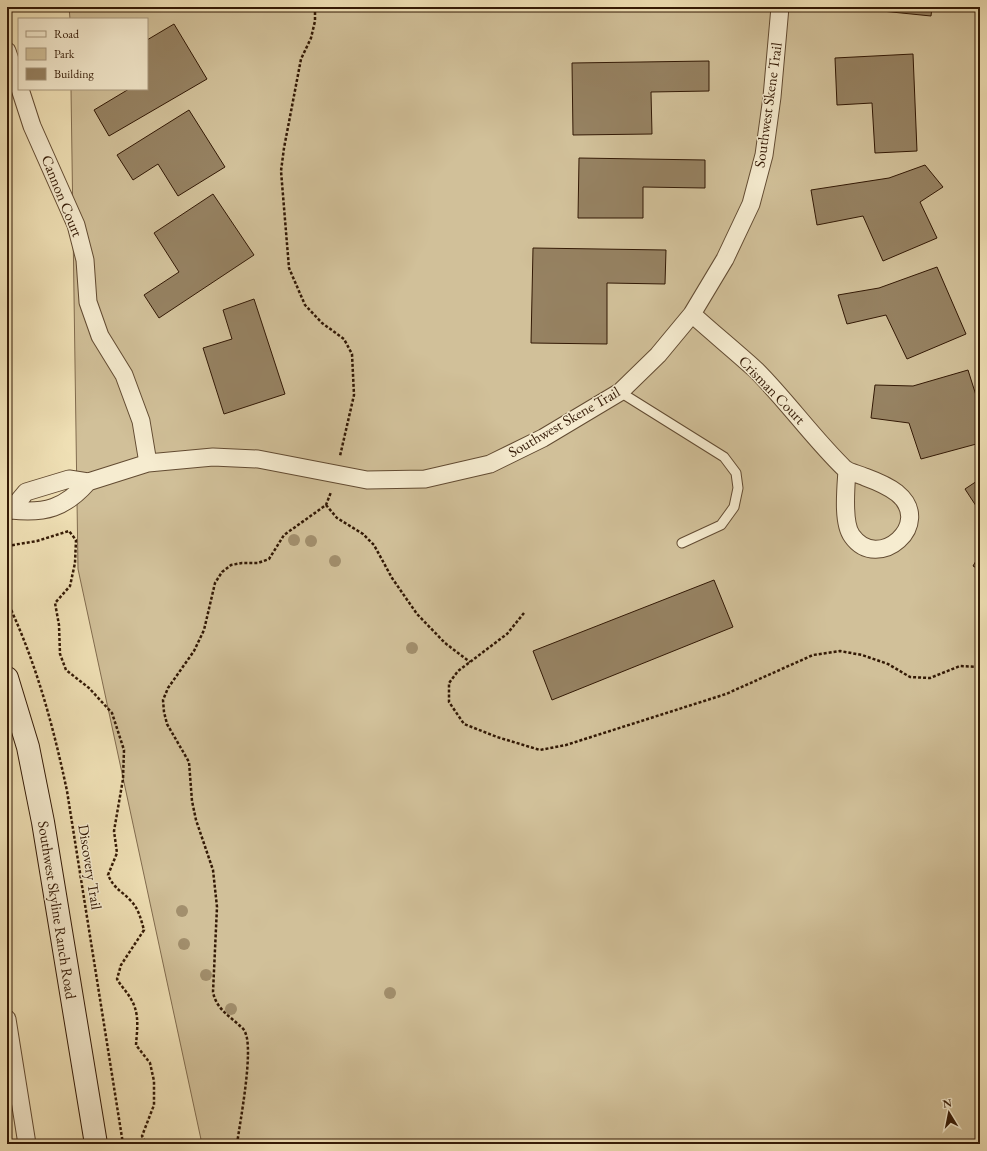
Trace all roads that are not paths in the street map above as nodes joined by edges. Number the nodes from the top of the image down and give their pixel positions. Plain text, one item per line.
1 (780, 7) edge
2 (7, 51) edge
3 (18, 85) edge
4 (20, 90) edge
5 (692, 314) junction
6 (620, 392) junction
7 (148, 463) junction
8 (847, 470) junction
9 (9, 511) edge
10 (682, 543) dead end
11 (7, 678) edge
12 (7, 1019) edge
13 (28, 1144) edge
14 (96, 1144) edge

1 - 5 street, Southwest Skene Trail
2 - 3 street, Cannon Court
4 - 7 street, Cannon Court
5 - 6 street, Southwest Skene Trail
5 - 8 street, Crisman Court
6 - 7 street, Southwest Skene Trail
6 - 10 lane
7 - 9 street, Southwest Skene Trail
8 - 8 street, Crisman Court
11 - 14 street, Southwest Skyline Ranch Road
12 - 13 street

